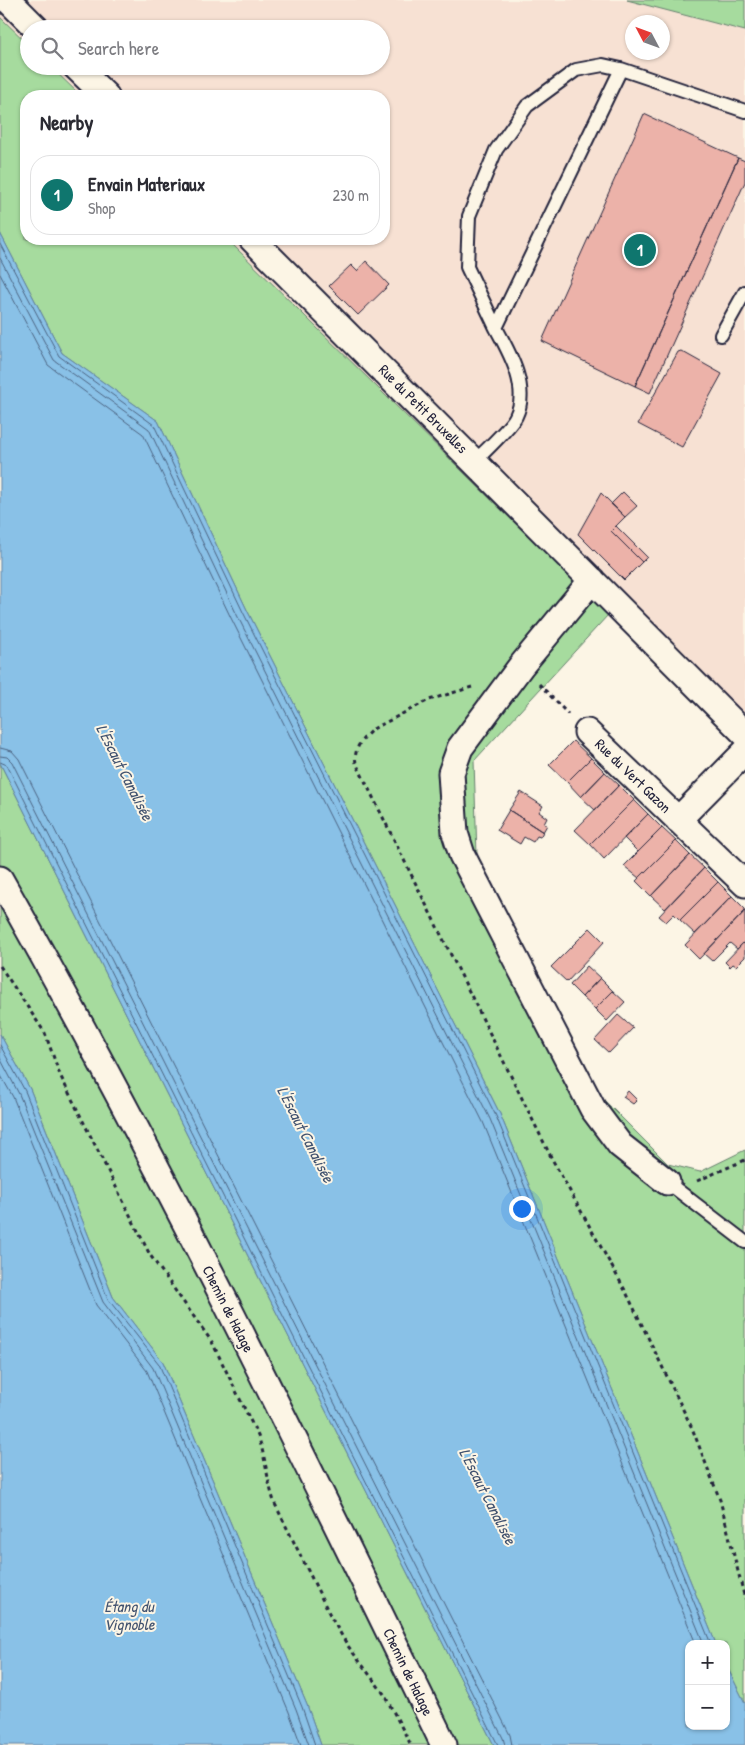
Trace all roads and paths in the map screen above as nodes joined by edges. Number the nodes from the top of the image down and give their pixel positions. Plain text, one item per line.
1 (8, 0) edge
2 (28, 20) edge
3 (621, 69) junction
4 (85, 75) edge
5 (100, 90) edge
6 (745, 111) edge
7 (258, 245) edge
8 (745, 292) edge
9 (496, 328) junction
10 (721, 335) dead end
11 (475, 461) junction
12 (592, 580) junction
13 (521, 666) junction
14 (477, 685) dead end
15 (587, 732) joint
16 (745, 734) edge
17 (745, 752) edge
18 (678, 820) junction
19 (0, 879) edge
20 (745, 884) edge
21 (0, 966) edge
22 (745, 1160) edge
23 (667, 1182) junction
24 (745, 1242) edge
25 (745, 1599) edge
26 (411, 1745) edge
27 (444, 1745) edge

1 - 2 street
3 - 6 lane
3 - 9 lane
3 - 9 lane
4 - 5 street
7 - 11 street, Rue du Petit Bruxelles
8 - 10 lane
9 - 11 lane
11 - 12 street, Rue du Petit Bruxelles
12 - 13 street
12 - 16 street, Rue du Petit Bruxelles
13 - 15 path
13 - 23 street
14 - 25 path
15 - 18 street, Rue du Vert Gazon
17 - 18 street, Rue du Vert Gazon
18 - 20 street, Rue du Vert Gazon
19 - 27 street, Chemin de Halage
21 - 26 path
22 - 23 path
23 - 24 lane

